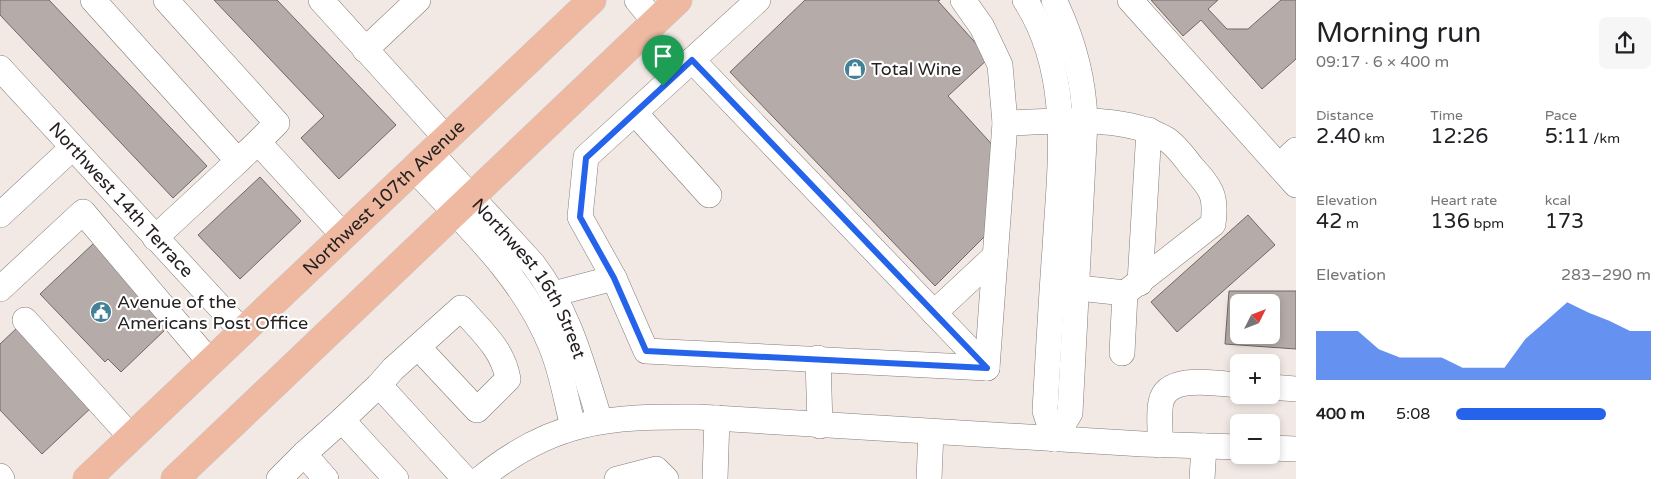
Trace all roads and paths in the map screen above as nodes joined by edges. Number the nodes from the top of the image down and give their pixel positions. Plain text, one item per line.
1 (93, 0) edge
2 (166, 0) edge
3 (321, 0) edge
4 (592, 0) edge
5 (637, 0) edge
6 (678, 0) edge
7 (758, 0) edge
8 (963, 0) edge
9 (1025, 0) edge
10 (1054, 0) edge
11 (1130, 0) edge
12 (406, 4) edge
13 (655, 22) junction
14 (365, 50) junction
15 (692, 60) junction
16 (0, 68) edge
17 (635, 112) junction
18 (1060, 122) junction
19 (1085, 122) junction
20 (1005, 123) junction
21 (1149, 130) junction
22 (258, 142) junction
23 (72, 148) junction
24 (430, 153) junction
25 (1288, 158) edge
26 (238, 161) junction
27 (1296, 185) edge
28 (110, 189) junction
29 (709, 195) dead end
30 (463, 206) junction
31 (83, 212) junction
32 (0, 215) edge
33 (343, 235) junction
34 (155, 238) junction
35 (995, 256) junction
36 (614, 278) junction
37 (1064, 286) junction
38 (1132, 288) junction
39 (0, 289) edge
40 (553, 294) junction
41 (934, 313) junction
42 (25, 320) dead end
43 (242, 330) junction
44 (418, 347) dead end
45 (1122, 353) dead end
46 (818, 358) junction
47 (210, 362) junction
48 (987, 368) junction
49 (379, 385) junction
50 (1230, 385) edge
51 (1280, 388) edge
52 (1296, 389) edge
53 (717, 418) junction
54 (342, 420) junction
55 (600, 421) junction
56 (820, 426) junction
57 (573, 427) junction
58 (931, 432) junction
59 (131, 436) junction
60 (1054, 439) junction
61 (1160, 445) junction
62 (1204, 446) junction
63 (1230, 447) edge
64 (1280, 448) edge
65 (1296, 449) edge
66 (304, 454) junction
67 (87, 479) edge
68 (175, 479) edge
69 (279, 479) edge
70 (326, 479) edge
71 (396, 479) edge
72 (465, 479) edge
73 (480, 479) edge
74 (617, 479) edge
75 (666, 479) edge
76 (716, 479) edge
77 (929, 479) edge
78 (1202, 479) edge

1 - 26 street
2 - 22 street
3 - 14 street, Northwest 16th Street
4 - 24 main road, Northwest 107th Avenue
5 - 13 street
6 - 13 main road
7 - 15 street
8 - 20 street
9 - 18 street
10 - 19 street
11 - 25 street
12 - 14 street
13 - 30 main road
14 - 24 street, Northwest 16th Street
15 - 17 street
15 - 41 street
16 - 23 street, Northwest 14th Terrace
17 - 29 street
17 - 36 street
18 - 19 street
18 - 20 street
18 - 37 street
19 - 21 street
19 - 37 street
20 - 35 street
21 - 38 street
21 - 38 street
22 - 26 street
22 - 33 street
23 - 28 street, Northwest 14th Terrace
23 - 32 street
24 - 30 street, Northwest 16th Street
24 - 33 main road, Northwest 107th Avenue
25 - 27 street
26 - 34 street
28 - 31 street
28 - 34 street, Northwest 14th Terrace
30 - 40 street, Northwest 16th Street
30 - 57 street, Northwest 16th Street
30 - 68 main road
31 - 39 street
31 - 47 street
33 - 43 main road, Northwest 107th Avenue
34 - 43 street, Northwest 14th Terrace
35 - 41 street
35 - 48 street
36 - 40 street
36 - 46 street
37 - 38 street
37 - 60 street
38 - 45 street
40 - 55 street, Northwest 16th Street
41 - 48 street
42 - 59 street
43 - 47 main road, Northwest 107th Avenue
44 - 49 street
46 - 48 street
46 - 56 street
47 - 59 main road, Northwest 107th Avenue
49 - 54 street
49 - 72 street
50 - 61 street
51 - 52 street
53 - 55 street
53 - 56 street
53 - 76 street
54 - 66 street
54 - 71 street
55 - 57 street
56 - 58 street
57 - 73 street
58 - 60 street
58 - 77 street
59 - 67 main road, Northwest 107th Avenue
60 - 61 street
61 - 62 street
62 - 63 street
62 - 78 street
64 - 65 street
66 - 69 street
66 - 70 street
74 - 75 street

